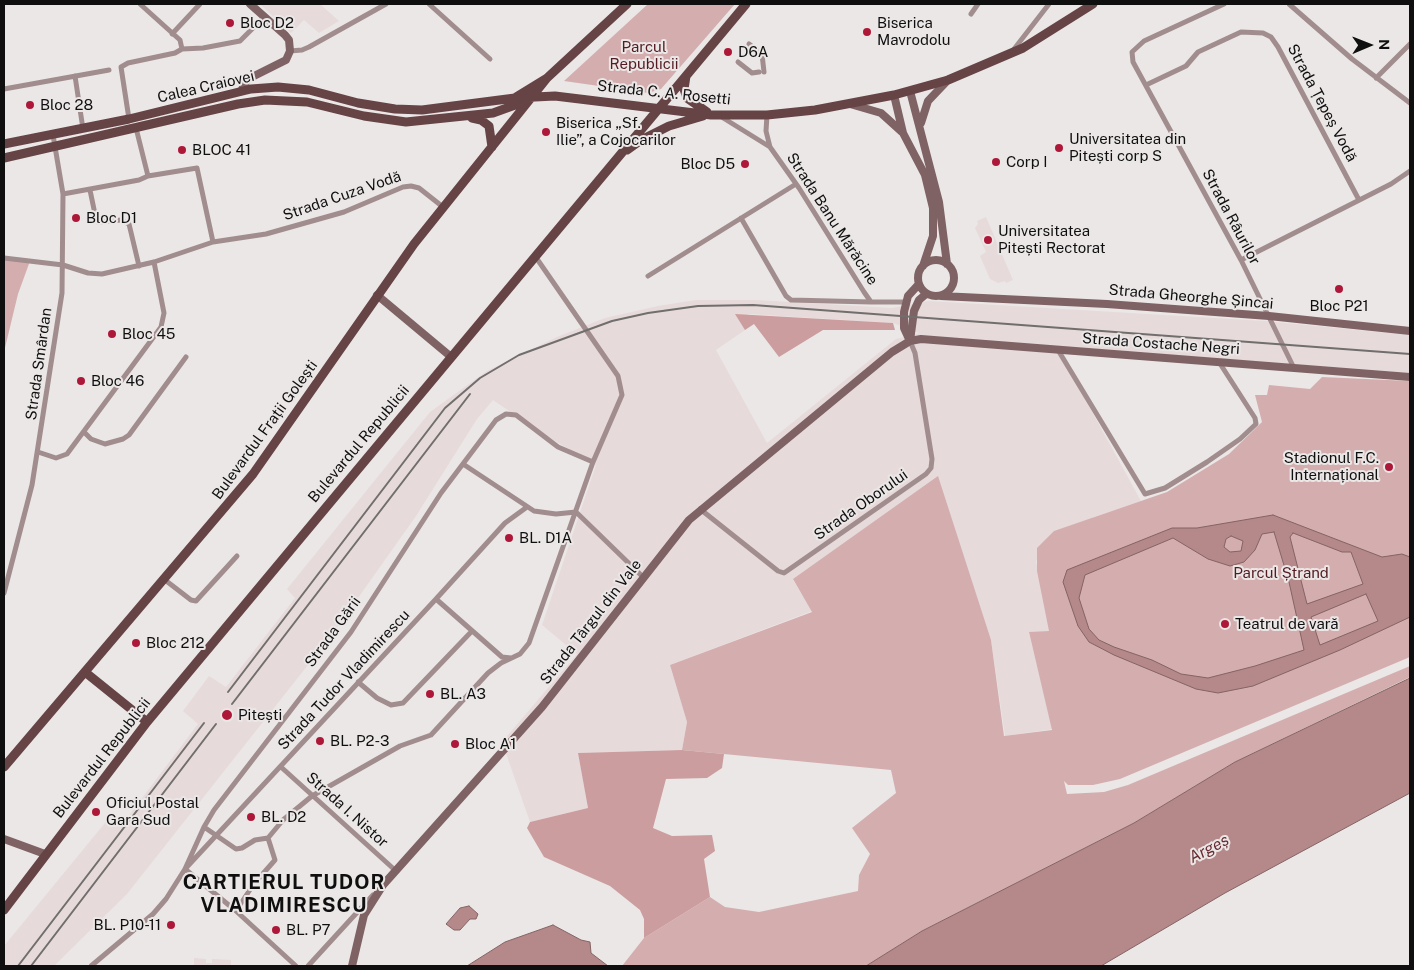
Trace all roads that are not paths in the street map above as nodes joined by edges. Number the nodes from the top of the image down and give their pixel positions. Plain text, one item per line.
1 (140, 4) edge
2 (200, 4) edge
3 (250, 4) edge
4 (386, 4) edge
5 (429, 4) edge
6 (626, 4) edge
7 (746, 4) edge
8 (978, 4) edge
9 (1049, 4) edge
10 (1093, 4) edge
11 (1224, 4) edge
12 (1290, 4) edge
13 (972, 14) dead end
14 (264, 16) junction
15 (172, 34) junction
16 (749, 44) dead end
17 (1410, 44) edge
18 (182, 49) junction
19 (290, 51) junction
20 (1010, 55) junction
21 (490, 59) dead end
22 (738, 62) dead end
23 (109, 70) dead end
24 (686, 74) junction
25 (75, 76) junction
26 (547, 78) junction
27 (1376, 78) junction
28 (948, 80) junction
29 (1146, 86) junction
30 (4, 90) edge
31 (241, 91) junction
32 (910, 92) junction
33 (894, 95) junction
34 (534, 97) junction
35 (515, 98) junction
36 (1410, 103) edge
37 (850, 104) junction
38 (658, 108) junction
39 (714, 115) junction
40 (767, 115) junction
41 (464, 117) junction
42 (128, 120) junction
43 (920, 125) junction
44 (136, 128) junction
45 (83, 129) junction
46 (903, 133) junction
47 (53, 135) junction
48 (4, 144) edge
49 (56, 146) junction
50 (492, 147) junction
51 (770, 147) junction
52 (4, 158) edge
53 (615, 159) junction
54 (1410, 172) edge
55 (148, 176) junction
56 (796, 184) junction
57 (90, 190) junction
58 (63, 194) junction
59 (1359, 200) junction
60 (444, 207) junction
61 (741, 218) junction
62 (213, 242) junction
63 (534, 256) junction
64 (4, 258) edge
65 (1241, 260) junction
66 (154, 262) junction
67 (947, 264) junction
68 (63, 265) junction
69 (139, 266) junction
70 (923, 266) junction
71 (648, 276) dead end
72 (919, 284) junction
73 (953, 284) junction
74 (926, 294) junction
75 (377, 295) junction
76 (942, 296) junction
77 (969, 298) junction
78 (871, 302) junction
79 (906, 302) junction
80 (1269, 316) junction
81 (1410, 331) edge
82 (910, 342) junction
83 (1058, 350) junction
84 (450, 356) junction
85 (186, 357) dead end
86 (1219, 362) junction
87 (1294, 368) junction
88 (1410, 378) edge
89 (84, 432) junction
90 (38, 452) junction
91 (593, 462) junction
92 (463, 464) junction
93 (527, 507) junction
94 (700, 508) junction
95 (576, 512) junction
96 (237, 556) dead end
97 (643, 577) junction
98 (165, 580) junction
99 (4, 593) edge
100 (436, 599) junction
101 (472, 631) junction
102 (511, 658) junction
103 (85, 672) junction
104 (358, 682) junction
105 (147, 722) junction
106 (4, 767) edge
107 (282, 767) junction
108 (312, 796) junction
109 (204, 826) junction
110 (217, 836) junction
111 (4, 838) edge
112 (268, 838) junction
113 (45, 854) junction
114 (185, 869) junction
115 (396, 870) junction
116 (384, 885) junction
117 (4, 910) edge
118 (236, 911) junction
119 (91, 966) edge
120 (296, 966) edge
121 (308, 966) edge
122 (352, 966) edge

1 - 15 street
2 - 15 street
3 - 14 main road
4 - 19 street
5 - 21 street
6 - 26 main road
7 - 24 main road, Bulevardul Republicii
8 - 13 street
9 - 20 street
10 - 20 main road, Strada C. A. Rosetti
11 - 29 street, Strada Râurilor
12 - 27 street
14 - 18 street
14 - 19 main road
15 - 18 street
16 - 22 street
17 - 27 street
18 - 42 street
19 - 31 main road
20 - 28 main road, Strada C. A. Rosetti
23 - 25 street
24 - 38 main road, Bulevardul Republicii
24 - 39 main road
25 - 30 street
25 - 45 street
26 - 34 main road, Bulevardul Frații Golești
26 - 35 main road
27 - 36 street
28 - 32 main road, Strada C. A. Rosetti
28 - 43 main road
29 - 59 street, Strada Țepeș Vodă
29 - 65 street, Strada Râurilor
31 - 35 main road, Calea Craiovei
31 - 42 main road, Calea Craiovei
32 - 33 main road, Strada C. A. Rosetti
32 - 43 main road
33 - 37 main road, Strada C. A. Rosetti
33 - 46 main road
34 - 35 main road, Calea Craiovei
34 - 38 main road, Strada C. A. Rosetti
34 - 41 main road
34 - 50 main road, Bulevardul Frații Golești
37 - 40 main road, Strada C. A. Rosetti
37 - 46 main road
38 - 39 main road, Strada C. A. Rosetti
38 - 53 main road, Bulevardul Republicii
39 - 40 main road, Strada C. A. Rosetti
39 - 51 street, Strada Banu Mărăcine
39 - 53 main road
40 - 51 street, Strada Banu Mărăcine
41 - 44 main road
41 - 50 main road
42 - 45 main road, Calea Craiovei
43 - 67 main road
44 - 49 main road
44 - 55 street
45 - 47 main road, Calea Craiovei
46 - 70 main road
47 - 48 main road, Calea Craiovei
47 - 49 street, Strada Smârdan
49 - 52 main road
49 - 58 street, Strada Smârdan
50 - 60 main road, Bulevardul Frații Golești
51 - 56 street, Strada Banu Mărăcine
53 - 63 main road, Bulevardul Republicii
54 - 59 street
55 - 57 street
55 - 62 street
56 - 61 street
56 - 78 street, Strada Banu Mărăcine
57 - 58 street
57 - 69 street
58 - 68 street, Strada Smârdan
59 - 65 street
60 - 62 street, Strada Cuza Vodă
60 - 75 main road, Bulevardul Frații Golești
61 - 71 street
61 - 78 street
62 - 66 street
63 - 84 main road, Bulevardul Republicii
63 - 91 street
64 - 68 street
65 - 80 street, Strada Râurilor
66 - 69 street
66 - 89 street
67 - 70 main road
67 - 73 main road
68 - 69 street
68 - 90 street, Strada Smârdan
70 - 72 main road
72 - 74 main road
72 - 79 main road
73 - 76 main road
73 - 77 main road
74 - 76 main road
74 - 82 main road
75 - 84 main road
75 - 98 main road, Bulevardul Frații Golești
76 - 77 main road, Strada Gheorghe Șincai
77 - 80 main road, Strada Gheorghe Șincai
78 - 79 street, Strada Banu Mărăcine
79 - 82 main road
80 - 81 main road, Strada Gheorghe Șincai
80 - 87 street, Strada Râurilor
82 - 83 main road, Strada Costache Negri
82 - 94 main road, Strada Târgul din Vale
82 - 94 street, Strada Oborului
83 - 86 main road, Strada Costache Negri
83 - 86 street
84 - 105 main road, Bulevardul Republicii
85 - 89 street
86 - 87 main road, Strada Costache Negri
87 - 88 main road, Strada Costache Negri
89 - 90 street
90 - 99 street, Strada Smârdan
91 - 92 street, Strada Gării
91 - 95 street
92 - 93 street
92 - 109 street, Strada Gării
93 - 95 street
93 - 100 street, Strada Tudor Vladimirescu
94 - 97 main road, Strada Târgul din Vale
95 - 97 street
95 - 102 street
96 - 98 street
97 - 115 main road, Strada Târgul din Vale
98 - 103 main road, Bulevardul Frații Golești
100 - 101 street
100 - 104 street, Strada Tudor Vladimirescu
101 - 102 street
101 - 104 street
102 - 108 street
103 - 105 main road
103 - 106 main road, Bulevardul Frații Golești
104 - 107 street, Strada Tudor Vladimirescu
105 - 113 main road, Bulevardul Republicii
107 - 108 street, Strada I. Nistor
107 - 110 street, Strada Tudor Vladimirescu
108 - 112 street
108 - 115 street, Strada I. Nistor
109 - 110 street
109 - 114 street, Strada Gării
110 - 112 street
110 - 114 street, Strada Tudor Vladimirescu
111 - 113 main road
112 - 118 street
113 - 117 main road, Bulevardul Republicii
114 - 118 street
114 - 119 street, Strada Tudor Vladimirescu
115 - 116 main road, Strada Târgul din Vale
116 - 121 street
116 - 122 main road, Strada Târgul din Vale
118 - 120 street

